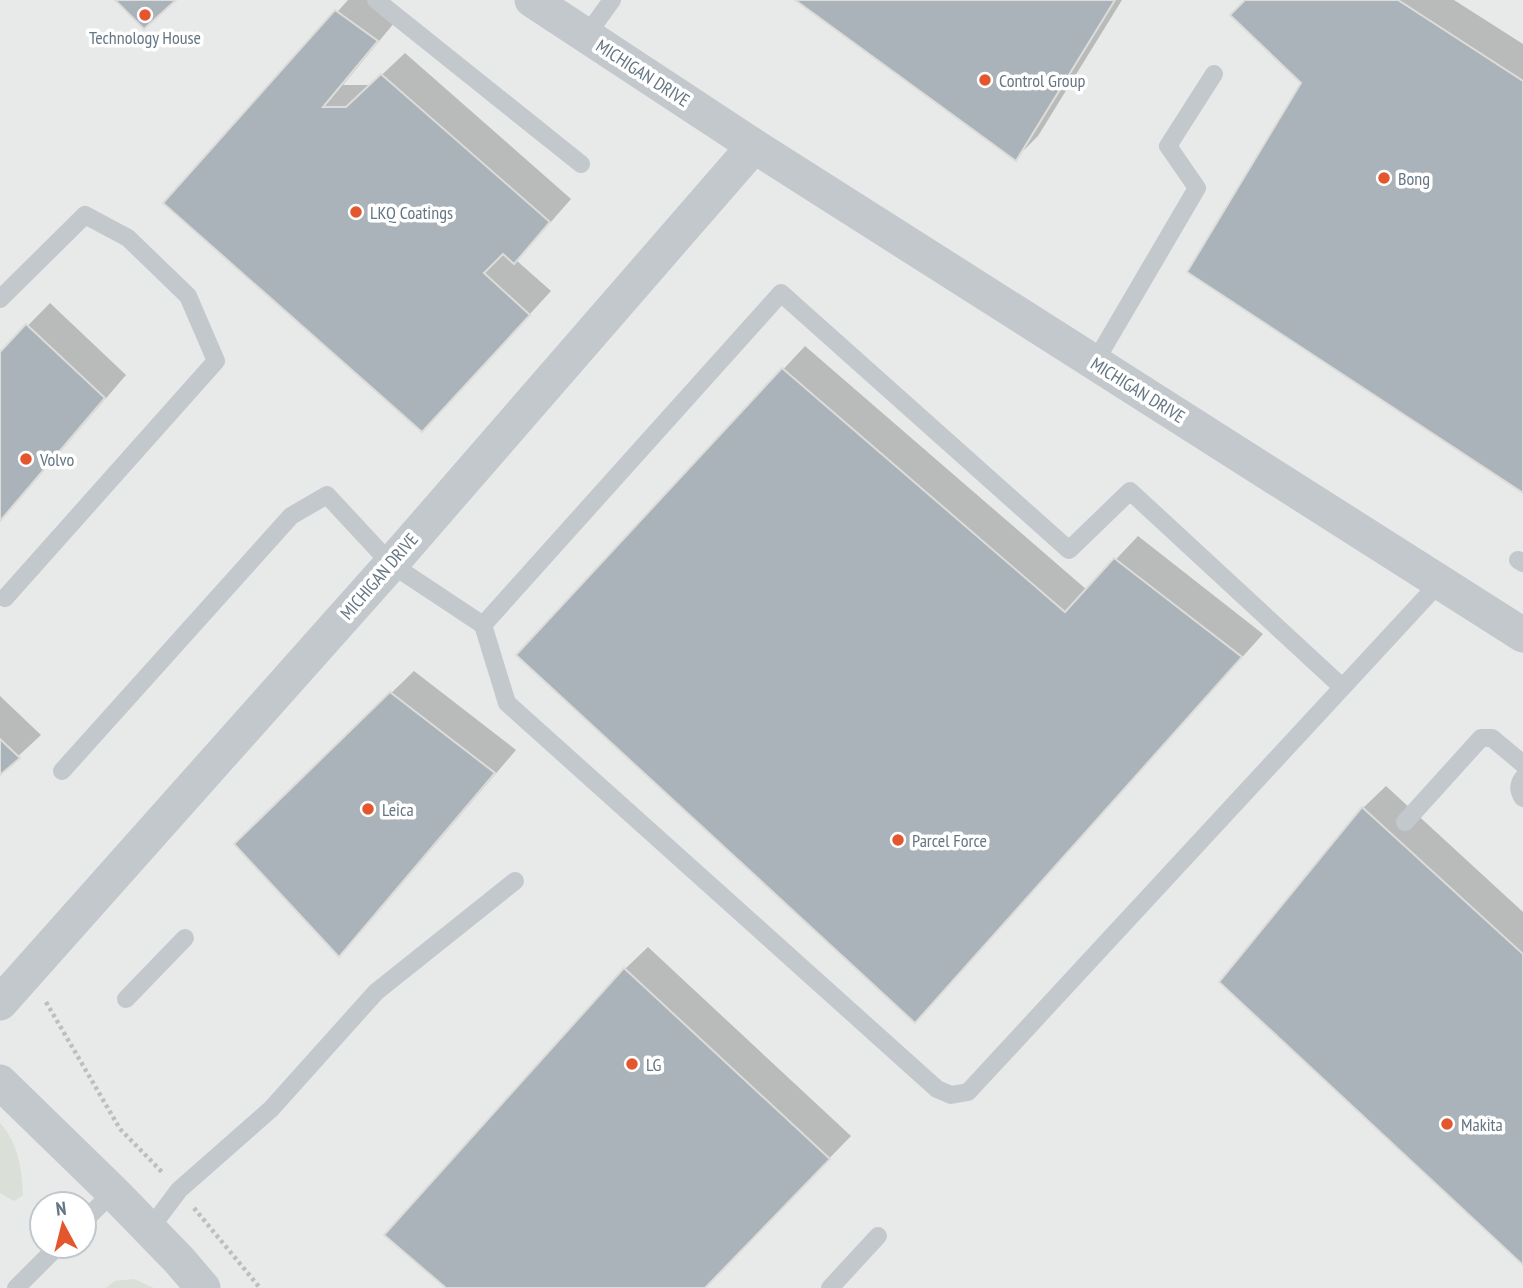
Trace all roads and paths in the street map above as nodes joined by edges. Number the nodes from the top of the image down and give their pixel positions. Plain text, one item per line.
1 (376, 0) edge
2 (532, 0) edge
3 (612, 0) edge
4 (586, 36) junction
5 (1214, 74) dead end
6 (754, 146) junction
7 (581, 164) dead end
8 (0, 299) edge
9 (1095, 362) junction
10 (391, 564) junction
11 (1440, 582) junction
12 (5, 598) dead end
13 (483, 625) junction
14 (1523, 635) edge
15 (1342, 687) junction
16 (1523, 764) edge
17 (62, 771) dead end
18 (1523, 778) edge
19 (1523, 798) edge
20 (1405, 822) dead end
21 (515, 881) dead end
22 (185, 938) dead end
23 (28, 971) junction
24 (126, 999) dead end
25 (0, 1003) edge
26 (0, 1082) edge
27 (179, 1190) junction
28 (113, 1192) junction
29 (98, 1207) edge
30 (149, 1230) junction
31 (878, 1236) dead end
32 (44, 1260) edge
33 (16, 1288) edge
34 (203, 1288) edge
35 (260, 1288) edge
36 (830, 1288) edge

1 - 7 lane
2 - 4 street, MICHIGAN DRIVE
3 - 4 lane
4 - 6 street, MICHIGAN DRIVE
5 - 9 lane
6 - 9 street, MICHIGAN DRIVE
6 - 10 street, MICHIGAN DRIVE
8 - 12 lane
9 - 11 street, MICHIGAN DRIVE
10 - 13 lane
10 - 17 lane
10 - 23 street, MICHIGAN DRIVE
11 - 14 street, MICHIGAN DRIVE
11 - 15 lane
13 - 15 lane
13 - 15 lane
16 - 20 lane
18 - 19 lane
21 - 27 lane
22 - 24 lane
23 - 25 street, MICHIGAN DRIVE
23 - 27 path
26 - 28 street
27 - 30 lane
27 - 35 path
28 - 29 lane
28 - 30 street
30 - 34 street
31 - 36 lane
32 - 33 lane

